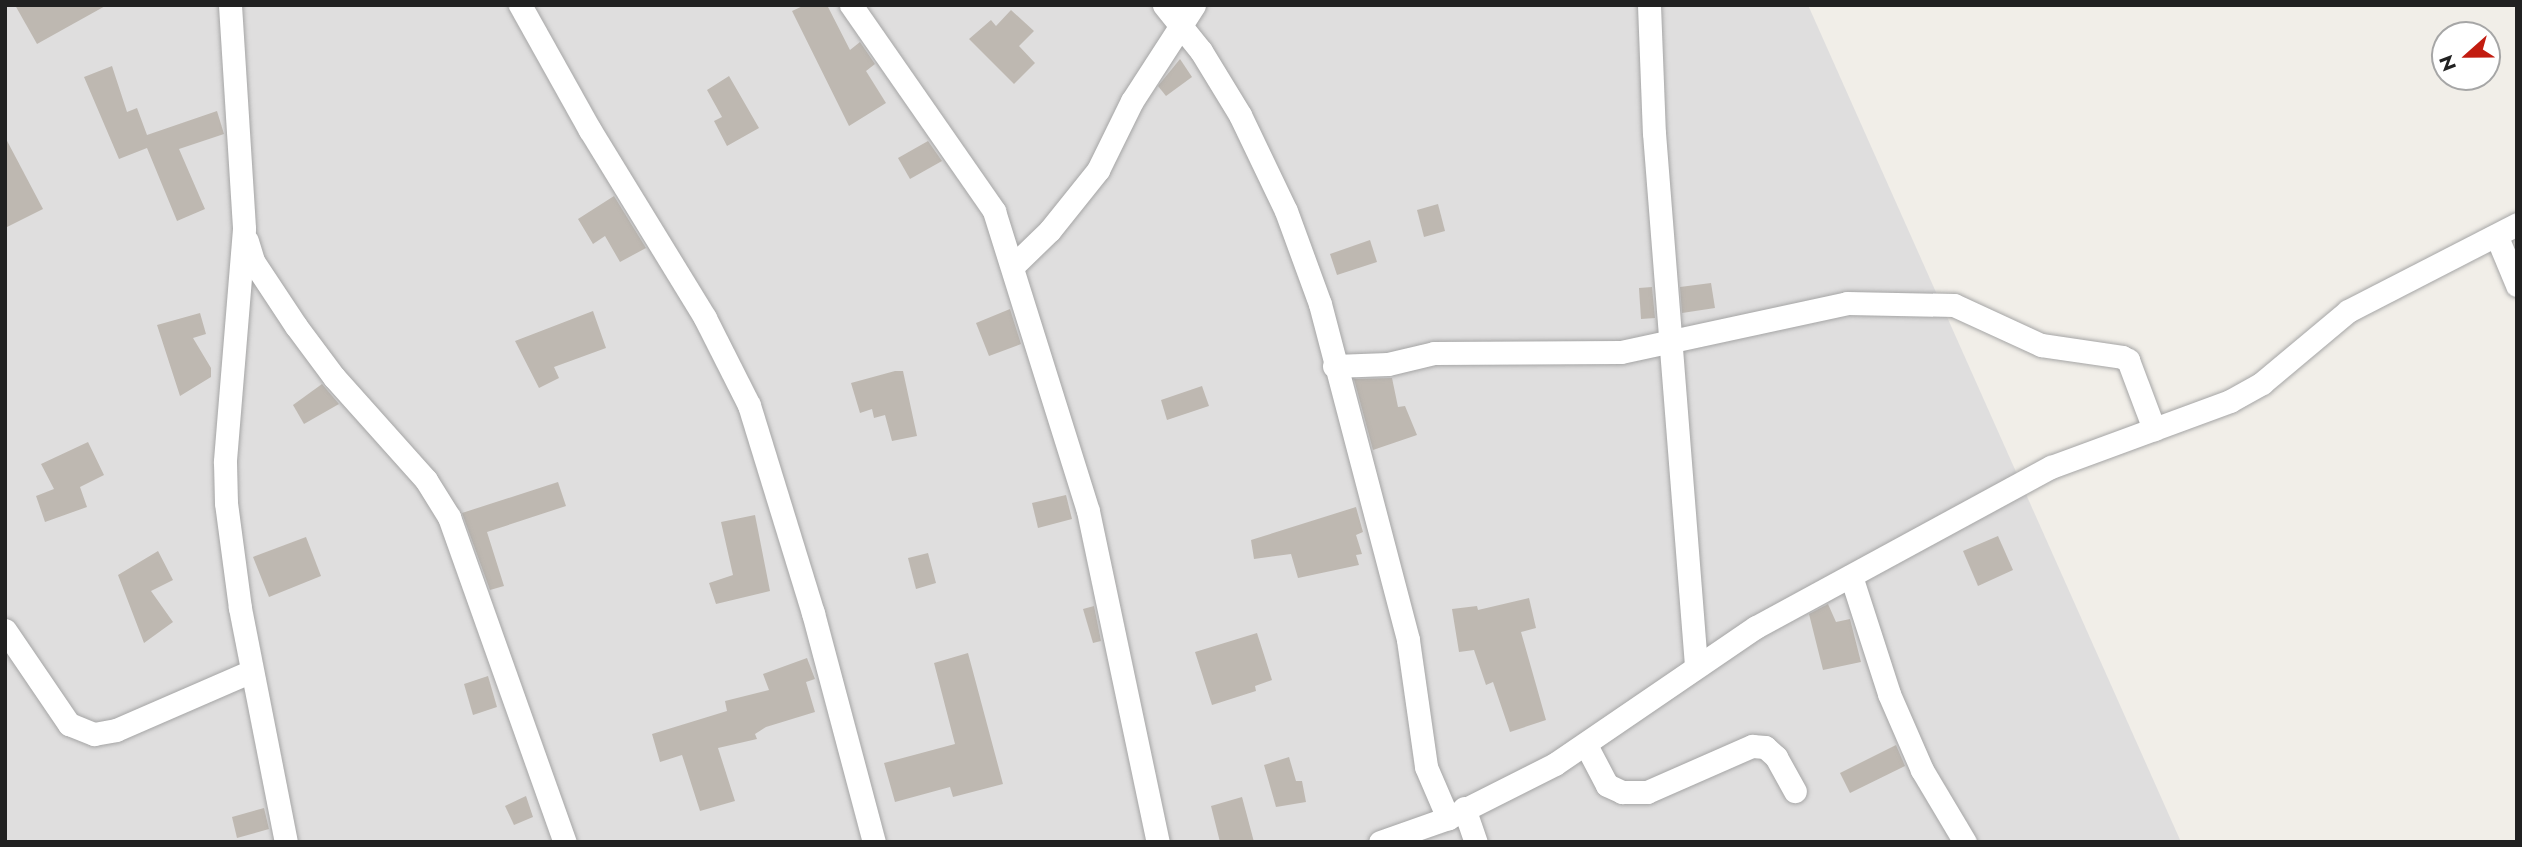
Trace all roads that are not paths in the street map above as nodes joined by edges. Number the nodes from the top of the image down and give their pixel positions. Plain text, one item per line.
1 (230, 5) edge
2 (520, 5) edge
3 (850, 5) edge
4 (1164, 5) edge
5 (1194, 5) edge
6 (1649, 5) edge
7 (1180, 25) junction
8 (2517, 224) edge
9 (244, 229) junction
10 (2497, 237) junction
11 (1014, 265) junction
12 (2517, 285) edge
13 (1672, 342) junction
14 (1334, 366) junction
15 (2154, 429) junction
16 (1851, 576) junction
17 (5, 630) edge
18 (1696, 665) junction
19 (252, 670) junction
20 (1586, 745) junction
21 (1795, 791) dead end
22 (1455, 813) junction
23 (286, 842) edge
24 (565, 842) edge
25 (874, 842) edge
26 (1158, 842) edge
27 (1380, 842) edge
28 (1476, 842) edge
29 (1965, 842) edge

1 - 9 street
2 - 25 street
3 - 11 street
4 - 7 street
5 - 7 street
6 - 13 street
7 - 11 street
7 - 14 street
8 - 10 street
9 - 19 street
9 - 24 street
10 - 12 street
10 - 15 street
11 - 26 street
13 - 14 street
13 - 15 street
13 - 18 street
14 - 22 street
15 - 16 street
16 - 18 street
16 - 29 street
17 - 19 street
18 - 20 street
19 - 23 street
20 - 21 street
20 - 22 street
22 - 27 street
22 - 28 street

